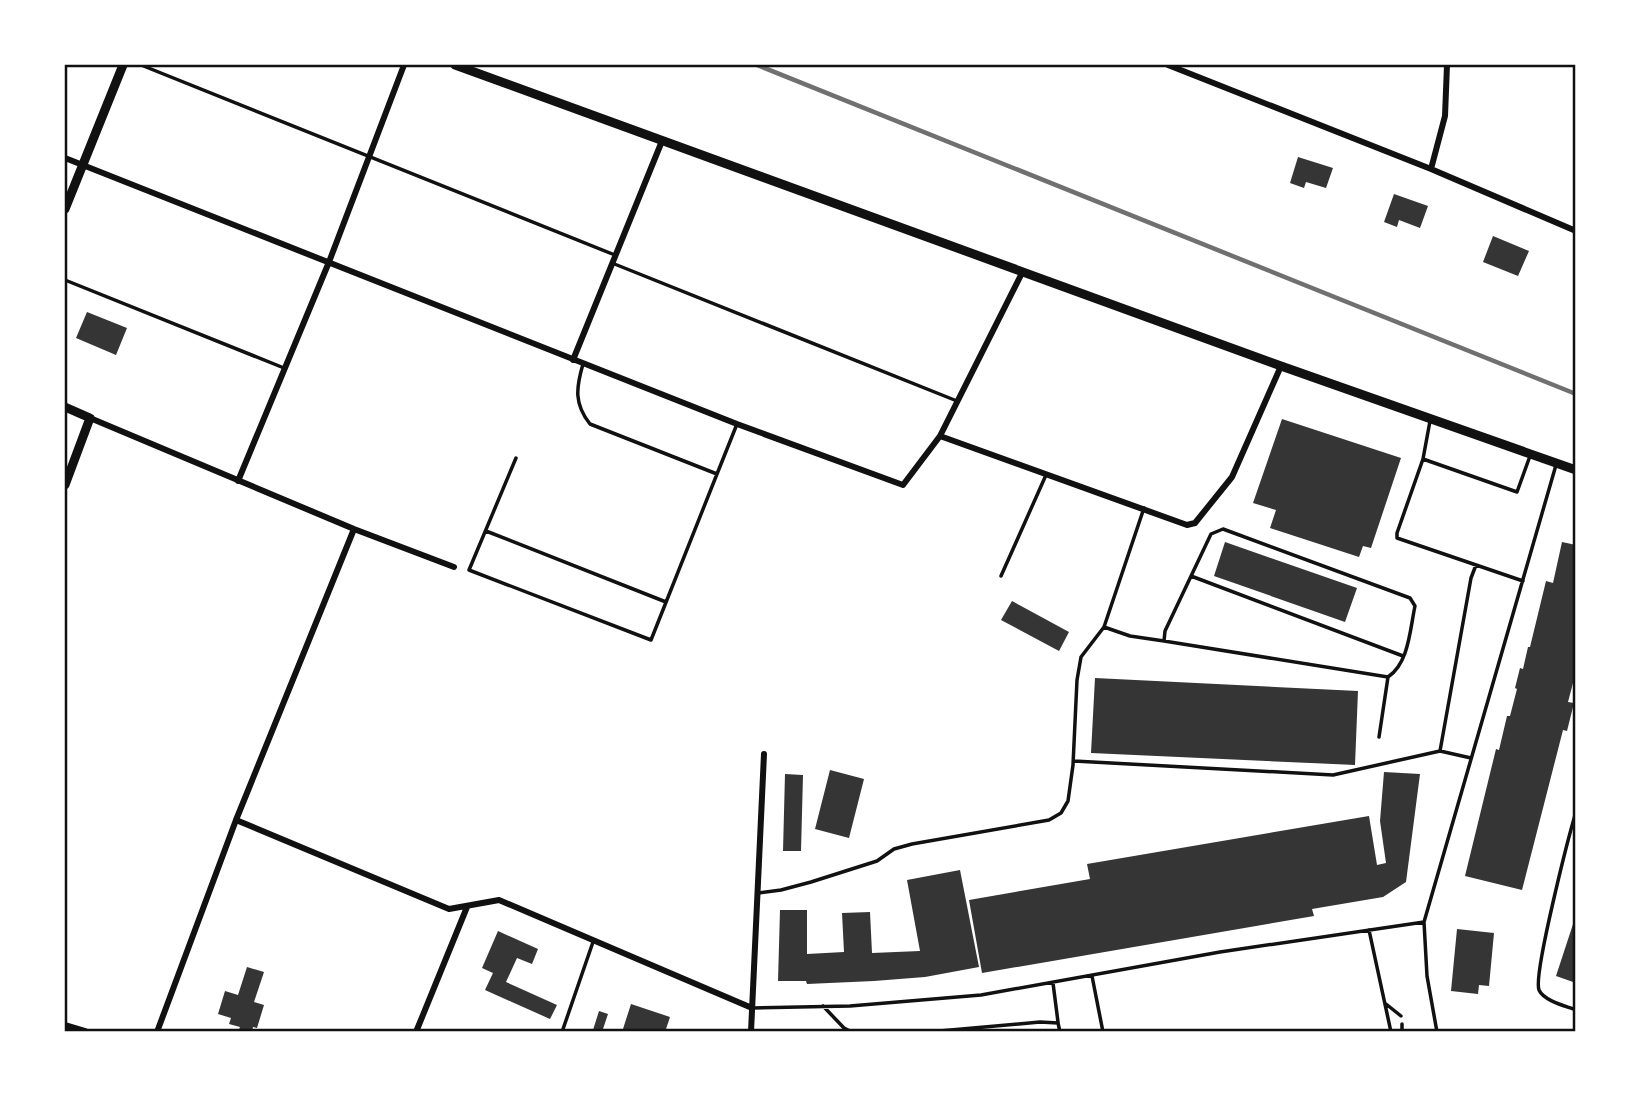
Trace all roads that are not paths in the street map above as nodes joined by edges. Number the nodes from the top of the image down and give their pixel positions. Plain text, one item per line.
1 (122, 65) edge
2 (141, 65) edge
3 (404, 65) edge
4 (455, 65) edge
5 (1168, 65) edge
6 (1447, 65) edge
7 (662, 141) junction
8 (370, 157) junction
9 (65, 158) edge
10 (82, 165) junction
11 (1431, 169) junction
12 (65, 209) edge
13 (1576, 231) edge
14 (614, 259) junction
15 (329, 262) junction
16 (1024, 271) junction
17 (65, 280) edge
18 (573, 360) junction
19 (583, 364) junction
20 (1281, 366) junction
21 (286, 368) junction
22 (957, 401) junction
23 (65, 407) edge
24 (90, 418) junction
25 (1430, 419) junction
26 (737, 424) junction
27 (940, 436) junction
28 (1531, 454) junction
29 (516, 458) dead end
30 (1423, 459) junction
31 (1557, 463) junction
32 (1576, 470) edge
33 (1046, 473) junction
34 (718, 474) junction
35 (239, 481) junction
36 (65, 485) edge
37 (1144, 508) junction
38 (354, 529) junction
39 (485, 530) junction
40 (1476, 565) junction
41 (454, 567) dead end
42 (1001, 576) dead end
43 (1191, 576) junction
44 (1523, 581) junction
45 (666, 603) junction
46 (1104, 627) junction
47 (1164, 642) junction
48 (1403, 656) junction
49 (1388, 677) junction
50 (1379, 737) dead end
51 (1440, 751) junction
52 (764, 754) dead end
53 (1471, 758) junction
54 (1074, 761) junction
55 (1576, 812) edge
56 (236, 820) junction
57 (758, 893) junction
58 (467, 907) junction
59 (1424, 922) junction
60 (1369, 930) junction
61 (593, 940) junction
62 (1092, 976) junction
63 (1053, 983) junction
64 (1384, 1002) junction
65 (823, 1006) junction
66 (752, 1008) junction
67 (1576, 1010) edge
68 (1401, 1016) dead end
69 (1058, 1023) junction
70 (1402, 1024) dead end
71 (65, 1026) edge
72 (85, 1032) edge
73 (157, 1032) edge
74 (416, 1032) edge
75 (562, 1032) edge
76 (751, 1032) edge
77 (852, 1032) edge
78 (928, 1032) edge
79 (1060, 1032) edge
80 (1103, 1032) edge
81 (1391, 1032) edge
82 (1402, 1032) edge
83 (1437, 1032) edge

1 - 10 main road
2 - 8 lane
3 - 8 street
4 - 7 main road
5 - 11 street
6 - 11 street
7 - 14 street
7 - 16 main road
8 - 14 lane
8 - 15 street
9 - 10 street
10 - 12 main road
10 - 15 street
11 - 13 street
14 - 18 street
14 - 22 lane
15 - 18 street
15 - 21 street
16 - 20 main road
16 - 22 street
17 - 21 lane
18 - 19 street
19 - 26 street
19 - 34 lane
20 - 25 main road
20 - 37 street
21 - 35 street
22 - 27 street
23 - 24 main road
24 - 35 street
24 - 36 main road
25 - 28 main road
25 - 30 lane
26 - 27 street
26 - 34 lane
27 - 33 street
28 - 30 lane
28 - 31 main road
29 - 39 lane
30 - 40 lane
31 - 32 main road
31 - 44 lane
33 - 37 street
33 - 42 lane
34 - 45 lane
35 - 38 street
37 - 46 lane
38 - 41 street
38 - 56 street
39 - 45 lane
39 - 45 lane
40 - 44 lane
40 - 51 lane
43 - 47 lane
43 - 48 lane
43 - 48 lane
44 - 53 lane
46 - 47 lane
46 - 54 lane
47 - 49 lane
48 - 49 lane
49 - 50 lane
51 - 53 lane
51 - 54 lane
52 - 57 street
53 - 59 lane
54 - 57 lane
55 - 67 lane
56 - 58 street
56 - 73 street
57 - 66 street
58 - 61 street
58 - 74 street
59 - 60 lane
59 - 83 lane
60 - 62 lane
60 - 64 lane
61 - 66 street
61 - 75 lane
62 - 63 lane
62 - 80 lane
63 - 65 lane
63 - 69 lane
64 - 68 lane
64 - 81 lane
65 - 66 lane
65 - 77 lane
66 - 76 street
69 - 78 lane
69 - 79 lane
70 - 82 lane
71 - 72 street

